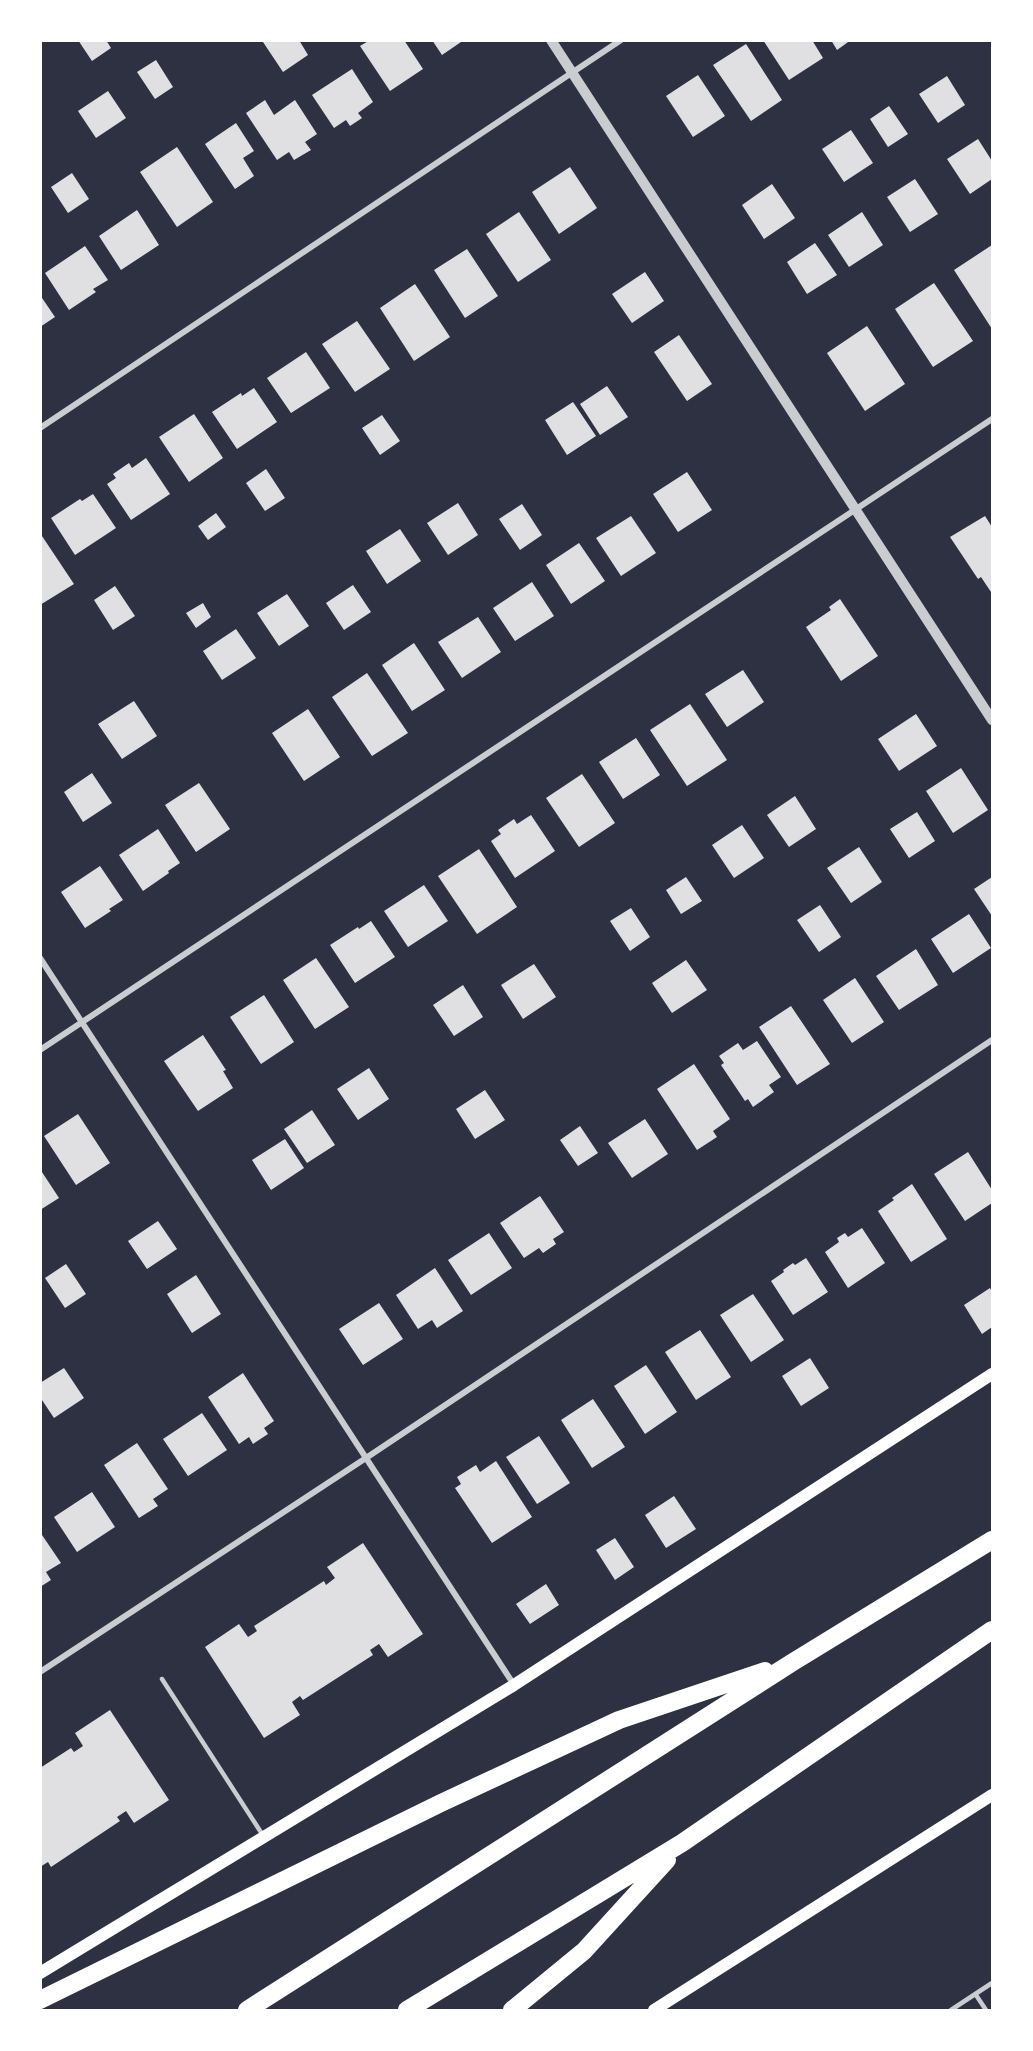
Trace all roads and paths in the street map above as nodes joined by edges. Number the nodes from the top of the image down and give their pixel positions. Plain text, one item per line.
1 (551, 40) edge
2 (621, 40) edge
3 (572, 74) junction
4 (993, 419) edge
5 (40, 428) edge
6 (856, 510) junction
7 (993, 720) edge
8 (40, 958) edge
9 (82, 1022) junction
10 (993, 1040) edge
11 (40, 1050) edge
12 (993, 1374) edge
13 (366, 1458) junction
14 (993, 1540) edge
15 (993, 1630) edge
16 (792, 1662) junction
17 (40, 1672) edge
18 (162, 1679) dead end
19 (514, 1685) junction
20 (993, 1795) edge
21 (264, 1837) junction
22 (682, 1843) junction
23 (40, 1973) edge
24 (993, 1983) edge
25 (975, 1995) junction
26 (40, 2000) edge
27 (247, 2010) edge
28 (407, 2010) edge
29 (512, 2010) edge
30 (654, 2010) edge
31 (951, 2010) edge
32 (986, 2010) edge

1 - 3 street
2 - 3 street
3 - 5 street
3 - 6 street
4 - 6 street
6 - 7 street
6 - 9 street
8 - 9 street
9 - 11 street
9 - 13 street
10 - 13 street
12 - 19 main road
13 - 17 street
13 - 19 street
14 - 16 highway
15 - 22 highway
16 - 26 highway
16 - 27 highway
18 - 21 lane
19 - 21 main road
20 - 30 main road
21 - 23 main road
22 - 28 highway
22 - 29 highway
24 - 25 lane
25 - 31 lane
25 - 32 lane

